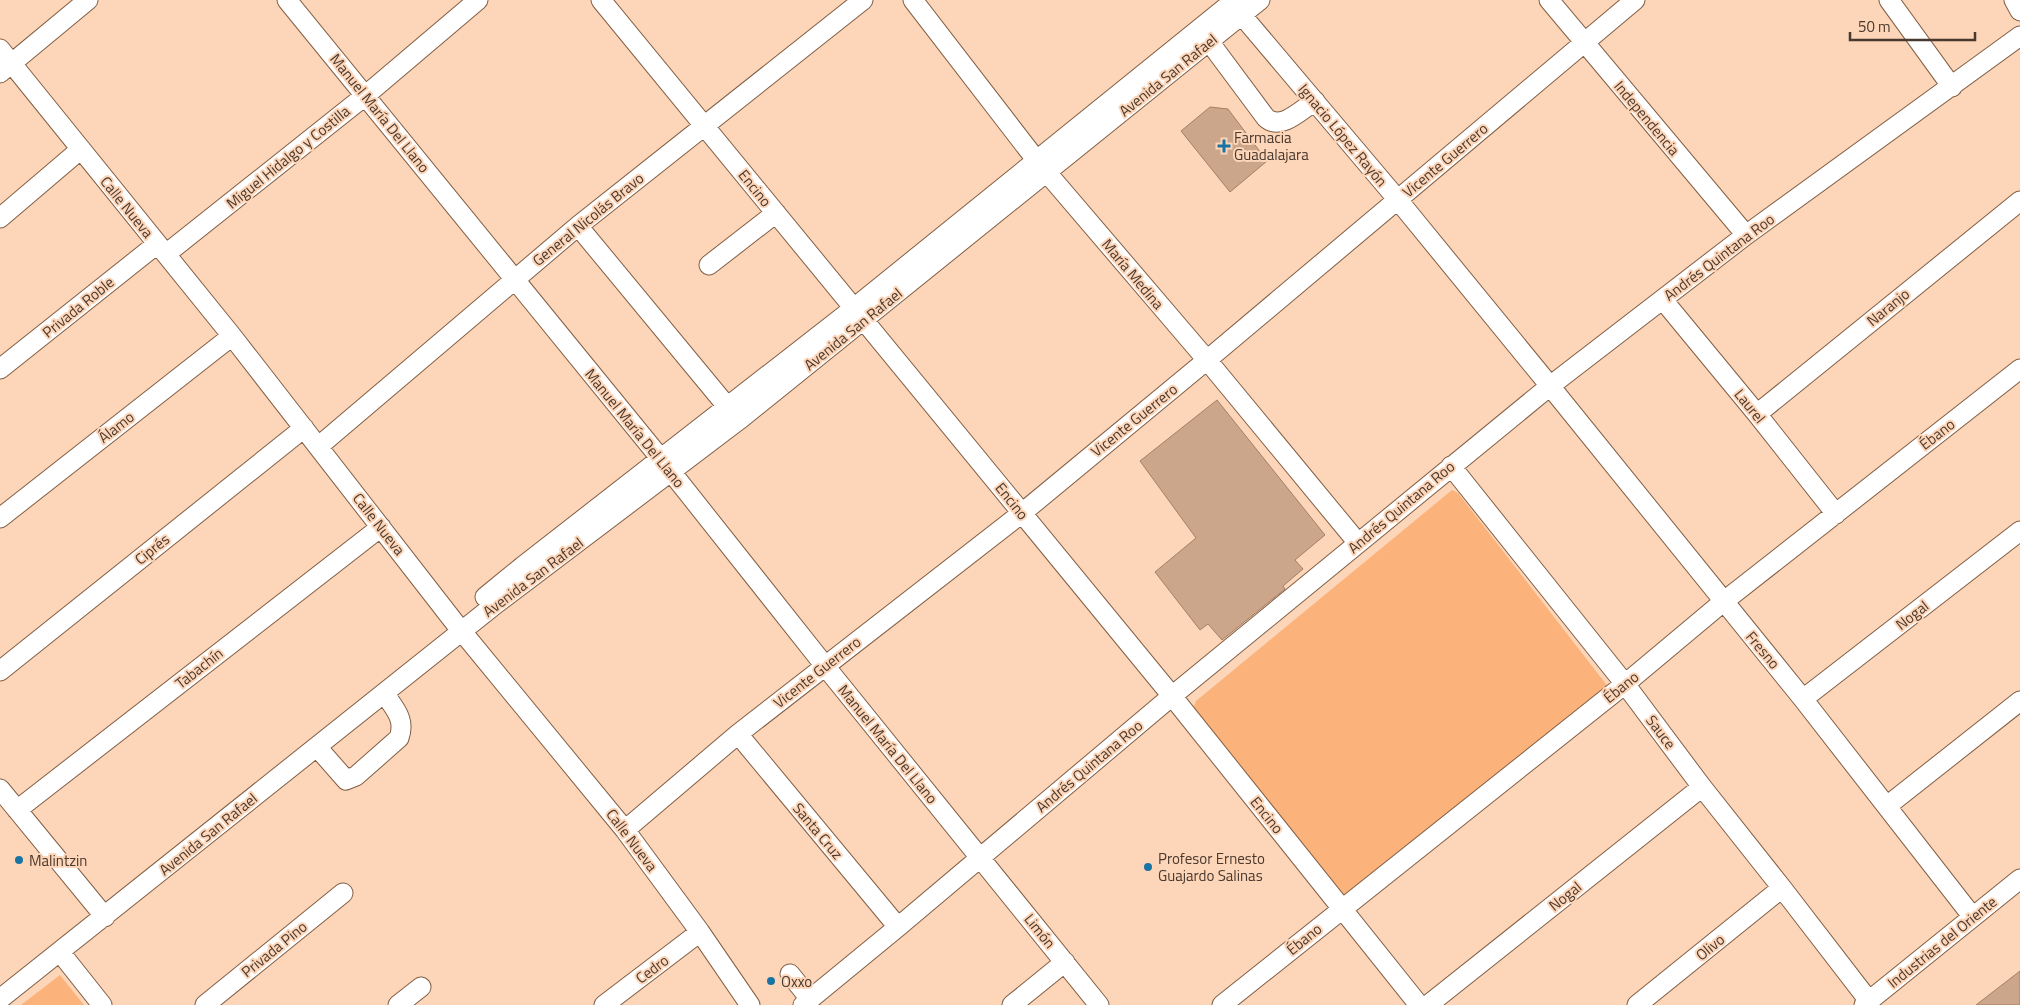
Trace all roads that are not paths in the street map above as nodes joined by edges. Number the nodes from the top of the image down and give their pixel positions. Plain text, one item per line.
1 (88, 0) edge
2 (287, 0) edge
3 (478, 0) edge
4 (601, 0) edge
5 (863, 0) edge
6 (913, 0) edge
7 (1260, 0) edge
8 (1549, 0) edge
9 (1635, 0) edge
10 (1889, 0) edge
11 (2014, 0) edge
12 (1235, 4) edge
13 (2020, 11) edge
14 (1204, 35) junction
15 (2020, 36) edge
16 (1584, 43) junction
17 (4, 62) edge
18 (1952, 87) junction
19 (366, 95) junction
20 (1315, 101) junction
21 (704, 125) junction
22 (80, 149) junction
23 (1042, 166) junction
24 (1398, 200) junction
25 (2020, 201) edge
26 (776, 213) junction
27 (0, 218) edge
28 (578, 226) junction
29 (1746, 235) junction
30 (161, 249) junction
31 (709, 265) dead end
32 (514, 279) junction
33 (1663, 300) junction
34 (859, 314) junction
35 (232, 336) junction
36 (1207, 360) junction
37 (0, 369) edge
38 (2020, 369) edge
39 (1550, 386) junction
40 (733, 414) junction
41 (1757, 414) junction
42 (304, 428) junction
43 (319, 446) junction
44 (667, 466) junction
45 (1451, 466) junction
46 (1022, 512) junction
47 (1836, 514) junction
48 (0, 518) edge
49 (381, 527) junction
50 (2020, 531) edge
51 (1358, 543) junction
52 (1723, 602) junction
53 (459, 627) junction
54 (825, 666) junction
55 (0, 671) edge
56 (1625, 684) junction
57 (384, 693) junction
58 (1172, 696) junction
59 (1803, 699) junction
60 (2020, 701) edge
61 (738, 734) junction
62 (317, 747) junction
63 (1702, 787) junction
64 (0, 789) edge
65 (1887, 806) junction
66 (17, 810) junction
67 (625, 830) junction
68 (981, 857) junction
69 (2020, 879) edge
70 (1782, 888) junction
71 (342, 893) dead end
72 (1342, 908) junction
73 (1972, 916) junction
74 (105, 917) junction
75 (898, 927) junction
76 (700, 932) junction
77 (60, 952) junction
78 (1065, 962) junction
79 (790, 974) dead end
80 (421, 987) dead end
81 (0, 998) edge
82 (806, 1002) edge
83 (1866, 1003) edge
84 (102, 1005) edge
85 (205, 1005) edge
86 (398, 1005) edge
87 (604, 1005) edge
88 (750, 1005) edge
89 (1012, 1005) edge
90 (1100, 1005) edge
91 (1222, 1005) edge
92 (1419, 1005) edge
93 (1428, 1005) edge
94 (1638, 1005) edge

1 - 17 street
2 - 19 street, Manuel María Del Llano
3 - 19 street, Miguel Hidalgo y Costilla
4 - 21 street, Encino
5 - 21 street, General Nicolás Bravo
6 - 23 street, María Medina
7 - 12 street, Avenida San Rafael
8 - 16 street, Independencia
9 - 16 street, Vicente Guerrero
10 - 18 street
11 - 13 street
12 - 14 street, Avenida San Rafael
12 - 20 street, Ignacio López Rayón
14 - 20 street
14 - 23 street, Avenida San Rafael
15 - 18 street, Andrés Quintana Roo
16 - 24 street, Vicente Guerrero
16 - 29 street, Independencia
17 - 22 street, Calle Nueva
18 - 29 street, Andrés Quintana Roo
19 - 30 street, Miguel Hidalgo y Costilla
19 - 32 street, Manuel María Del Llano
20 - 24 street, Ignacio López Rayón
21 - 26 street, Encino
21 - 28 street, General Nicolás Bravo
22 - 27 street
22 - 30 street, Calle Nueva
23 - 34 street, Avenida San Rafael
23 - 36 street, María Medina
24 - 36 street, Vicente Guerrero
24 - 39 street, Ignacio López Rayón
25 - 41 street, Naranjo
26 - 31 street
26 - 34 street, Encino
28 - 32 street, General Nicolás Bravo
28 - 40 street
29 - 33 street, Andrés Quintana Roo
30 - 35 street, Calle Nueva
30 - 37 street, Privada Roble
32 - 43 street, General Nicolás Bravo
32 - 44 street, Manuel María Del Llano
33 - 39 street, Andrés Quintana Roo
33 - 41 street, Laurel
34 - 40 street, Avenida San Rafael
34 - 46 street, Encino
35 - 42 street, Calle Nueva
35 - 48 street, Álamo
36 - 46 street, Vicente Guerrero
36 - 51 street, María Medina
38 - 47 street, Ébano
39 - 45 street, Andrés Quintana Roo
39 - 52 street, Fresno
40 - 44 street, Avenida San Rafael
41 - 47 street, Laurel
42 - 43 street, Calle Nueva
42 - 55 street, Ciprés
43 - 49 street, Calle Nueva
44 - 53 street, Avenida San Rafael
44 - 54 street, Manuel María Del Llano
45 - 51 street, Andrés Quintana Roo
45 - 56 street, Sauce
46 - 54 street, Vicente Guerrero
46 - 58 street, Encino
47 - 52 street, Ébano
49 - 53 street, Calle Nueva
49 - 66 street, Tabachín
50 - 59 street, Nogal
51 - 58 street, Andrés Quintana Roo
52 - 56 street, Ébano
52 - 59 street, Fresno
53 - 57 street, Avenida San Rafael
53 - 67 street, Calle Nueva
54 - 61 street, Vicente Guerrero
54 - 68 street, Manuel María Del Llano
56 - 63 street, Sauce
56 - 72 street, Ébano
57 - 62 street, Avenida San Rafael
57 - 62 street
58 - 68 street, Andrés Quintana Roo
58 - 72 street, Encino
59 - 65 street, Fresno
60 - 65 street
61 - 67 street, Vicente Guerrero
61 - 75 street, Santa Cruz
62 - 74 street, Avenida San Rafael
63 - 70 street, Sauce
63 - 93 street, Nogal
64 - 66 street
65 - 73 street, Fresno
66 - 74 street
67 - 76 street, Calle Nueva
68 - 75 street, Andrés Quintana Roo
68 - 78 street, Limón
69 - 73 street, Industrias del Oriente
70 - 83 street, Sauce
70 - 94 street, Olivo
71 - 85 street, Privada Pino
72 - 91 street, Ébano
72 - 92 street, Encino
73 - 83 street, Industrias del Oriente
74 - 77 street, Avenida San Rafael
75 - 82 street, Andrés Quintana Roo
76 - 87 street, Cedro
76 - 88 street, Calle Nueva
77 - 81 street, Avenida San Rafael
77 - 84 street
78 - 89 street
78 - 90 street, Limón
79 - 82 street
80 - 86 street

